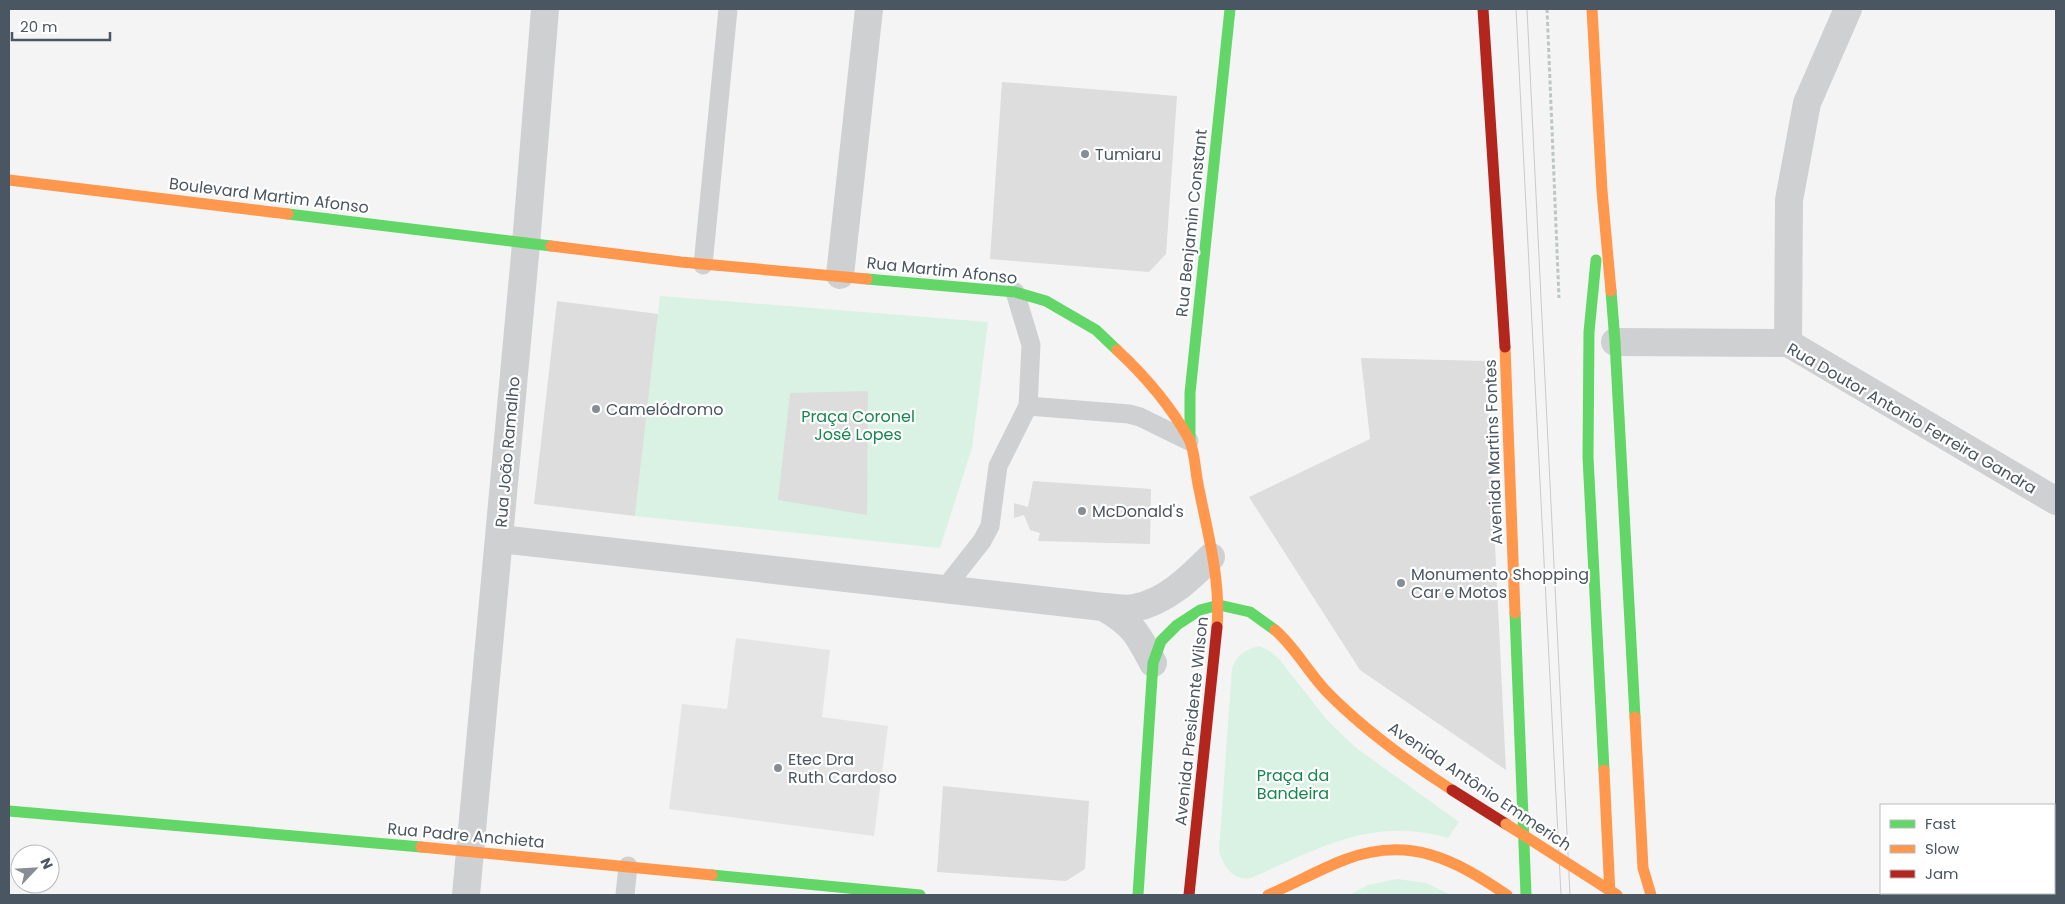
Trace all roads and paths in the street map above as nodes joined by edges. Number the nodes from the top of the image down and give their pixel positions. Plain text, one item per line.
1 (545, 9) edge
2 (728, 9) edge
3 (869, 9) edge
4 (1230, 9) edge
5 (1483, 9) edge
6 (1592, 9) edge
7 (1848, 9) edge
8 (9, 180) edge
9 (1602, 191) junction
10 (526, 244) junction
11 (703, 265) junction
12 (840, 275) junction
13 (1015, 292) junction
14 (1615, 342) junction
15 (1788, 343) junction
16 (1028, 406) junction
17 (1190, 441) junction
18 (2056, 501) edge
19 (500, 539) junction
20 (1211, 557) junction
21 (945, 588) junction
22 (1219, 605) junction
23 (1103, 607) junction
24 (1154, 663) junction
25 (9, 811) edge
26 (469, 851) junction
27 (628, 866) junction
28 (466, 895) edge
29 (625, 895) edge
30 (920, 895) edge
31 (1138, 895) edge
32 (1189, 895) edge
33 (1268, 895) edge
34 (1507, 895) edge
35 (1526, 895) edge
36 (1610, 895) edge
37 (1617, 895) edge
38 (1651, 895) edge

1 - 10 street, Rua João Ramalho
2 - 11 lane
3 - 12 street
4 - 17 main road, Rua Benjamin Constant
5 - 35 main road, Avenida Martins Fontes
6 - 9 main road
7 - 15 street
8 - 10 main road, Boulevard Martim Afonso
9 - 14 main road
9 - 36 main road
10 - 11 main road, Rua Martim Afonso
10 - 19 street, Rua João Ramalho
11 - 12 main road, Rua Martim Afonso
12 - 13 main road, Rua Martim Afonso
13 - 16 lane
13 - 17 main road, Rua Martim Afonso
14 - 15 street, Rua Doutor Antonio Ferreira Gandra
14 - 38 main road
15 - 18 street, Rua Doutor Antonio Ferreira Gandra
16 - 17 lane
16 - 21 lane
17 - 20 main road, Rua Martim Afonso
19 - 21 street
19 - 26 street, Rua João Ramalho
20 - 22 main road, Rua Martim Afonso
20 - 23 street
21 - 23 street
22 - 24 main road, Avenida Presidente Wilson
22 - 32 main road, Avenida Presidente Wilson
22 - 37 main road, Avenida Antônio Emmerich, bridge
23 - 24 street
24 - 31 main road, Avenida Presidente Wilson
25 - 26 main road, Rua Padre Anchieta
26 - 27 main road, Rua Padre Anchieta
26 - 28 street, Rua João Ramalho
27 - 29 lane
27 - 30 main road, Rua Padre Anchieta
33 - 34 main road

